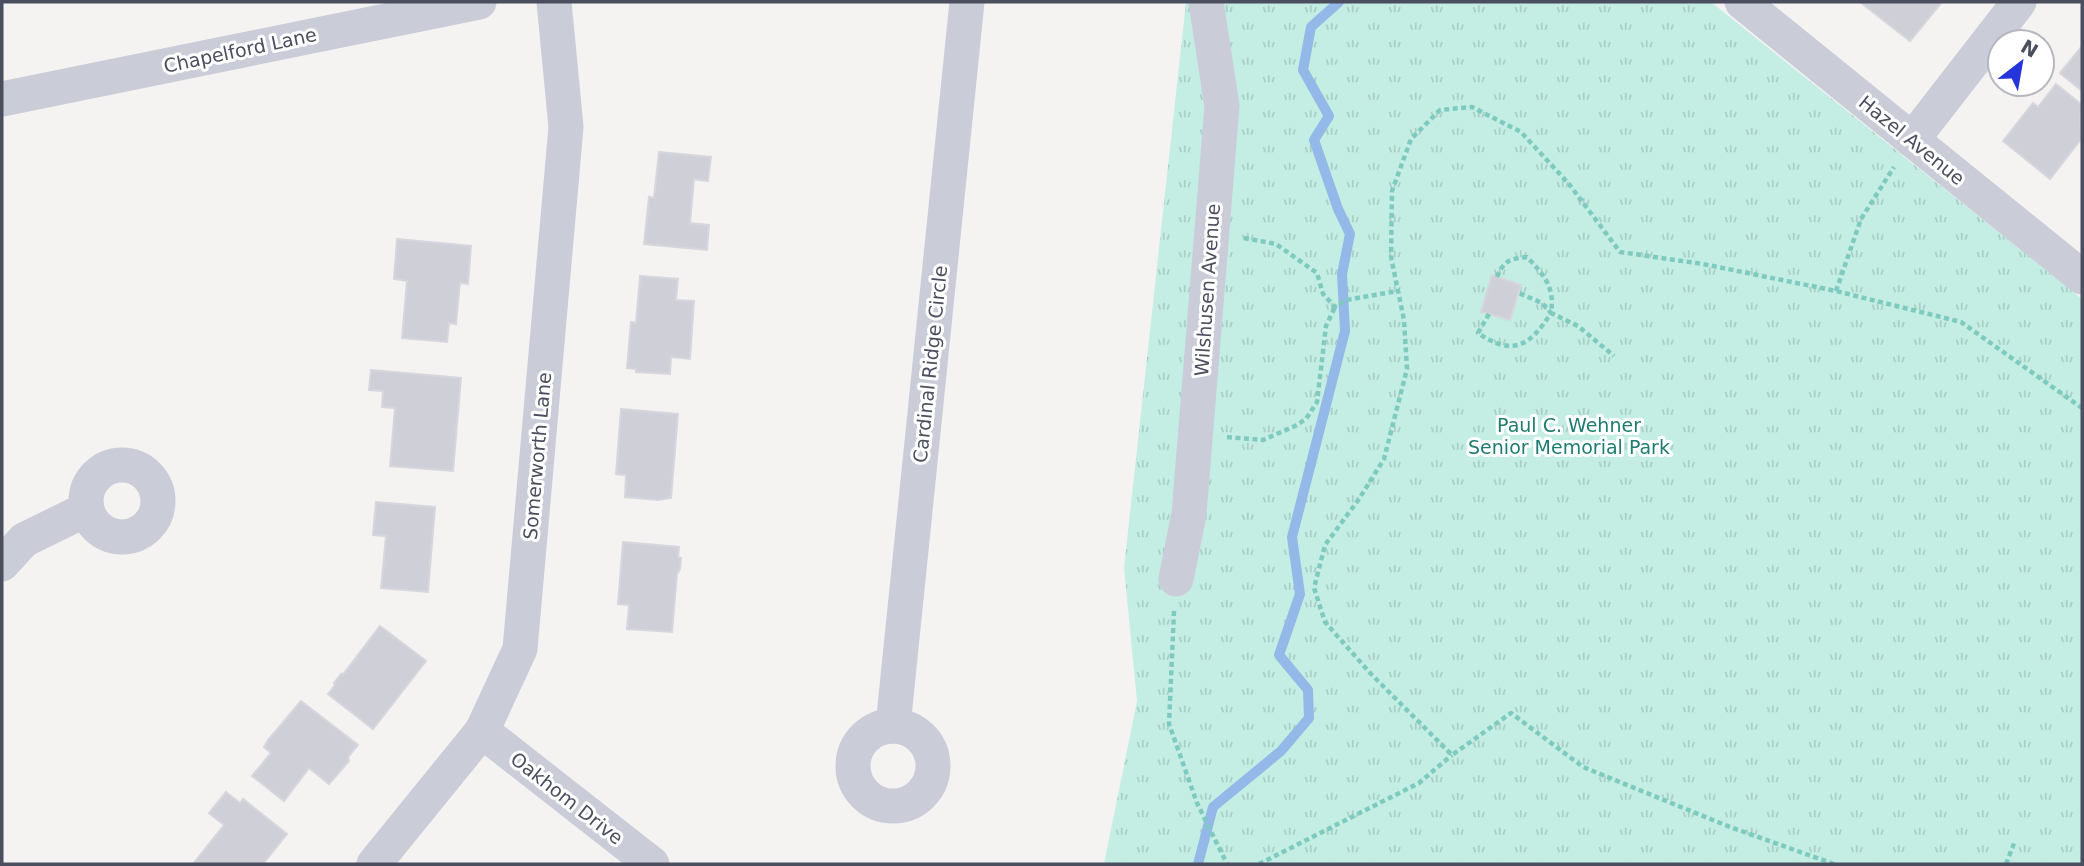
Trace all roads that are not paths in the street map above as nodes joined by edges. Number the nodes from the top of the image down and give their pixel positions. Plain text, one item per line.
1 (479, 2) edge
2 (554, 2) edge
3 (967, 2) edge
4 (1206, 2) edge
5 (1742, 2) edge
6 (2019, 2) edge
7 (2, 99) edge
8 (1912, 140) junction
9 (2082, 277) edge
10 (87, 509) dead end
11 (2, 564) edge
12 (1176, 579) road end
13 (893, 726) dead end
14 (482, 731) junction
15 (374, 864) edge
16 (652, 864) edge

1 - 7 street, Chapelford Lane
2 - 14 street, Somerworth Lane
3 - 13 street, Cardinal Ridge Circle
4 - 12 street, Wilshusen Avenue
5 - 8 street, Hazel Avenue
6 - 8 street
8 - 9 street, Hazel Avenue
10 - 11 street
14 - 15 street, Somerworth Lane
14 - 16 street, Oakhom Drive

